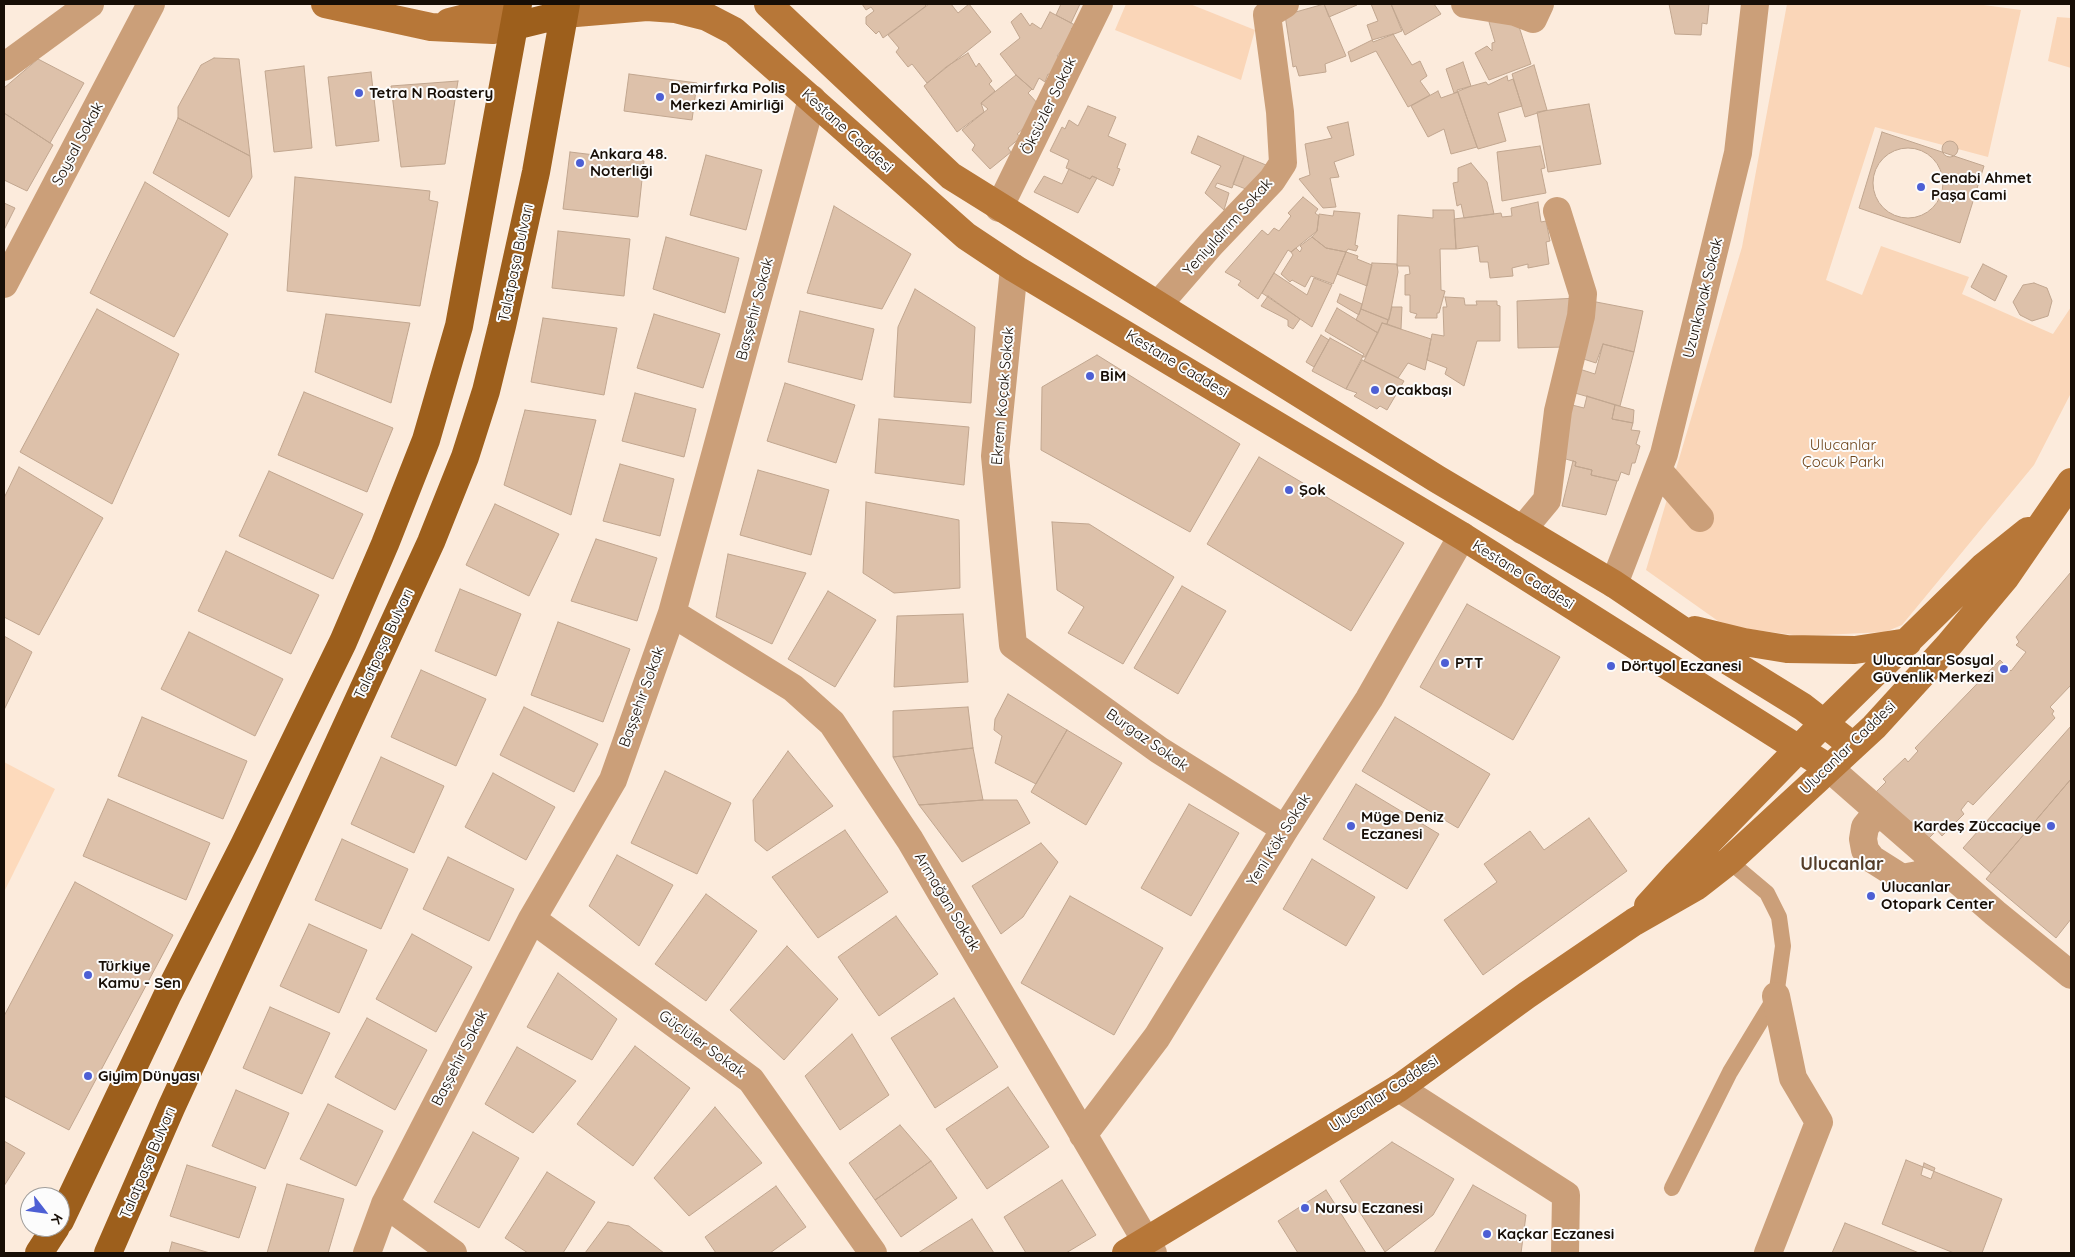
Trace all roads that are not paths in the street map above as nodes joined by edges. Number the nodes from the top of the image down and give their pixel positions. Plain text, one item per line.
1 (90, 4) edge
2 (151, 4) edge
3 (325, 4) edge
4 (496, 4) edge
5 (768, 4) edge
6 (1099, 4) edge
7 (1285, 4) edge
8 (1465, 4) edge
9 (1540, 4) edge
10 (1755, 4) edge
11 (565, 9) edge
12 (517, 15) edge
13 (431, 27) junction
14 (4, 67) edge
15 (812, 99) junction
16 (998, 208) junction
17 (1557, 212) dead end
18 (1014, 268) junction
19 (4, 284) edge
20 (1158, 305) junction
21 (1658, 470) junction
22 (2071, 482) edge
23 (2048, 515) junction
24 (1700, 518) dead end
25 (1522, 530) junction
26 (1462, 536) junction
27 (1614, 584) junction
28 (672, 613) junction
29 (1676, 626) junction
30 (1908, 642) junction
31 (1013, 645) joint
32 (1824, 722) junction
33 (1853, 746) junction
34 (1799, 749) junction
35 (1829, 768) junction
36 (1878, 811) junction
37 (1284, 829) junction
38 (1728, 861) junction
39 (1936, 862) junction
40 (532, 919) junction
41 (1634, 922) junction
42 (2071, 975) edge
43 (1776, 996) junction
44 (1399, 1088) junction
45 (1083, 1135) junction
46 (1672, 1188) dead end
47 (70, 1200) edge
48 (384, 1204) junction
49 (49, 1237) edge
50 (1142, 1250) edge
51 (39, 1253) edge
52 (108, 1253) edge
53 (366, 1253) edge
54 (453, 1253) edge
55 (873, 1253) edge
56 (1565, 1253) edge
57 (1768, 1253) edge

1 - 14 street
2 - 19 street, Soysal Sokak
3 - 13 main road
4 - 13 main road
5 - 16 main road
6 - 16 street, Öksüzler Sokak
7 - 20 street, Yeniyıldırım Sokak
8 - 9 street
10 - 21 street, Uzunkavak Sokak
11 - 12 main road
11 - 15 main road, Kestane Caddesi
11 - 52 main road, Talatpaşa Bulvarı
12 - 13 main road
12 - 47 main road
15 - 18 main road, Kestane Caddesi
15 - 28 street, Başşehir Sokak
16 - 20 main road
17 - 25 street
18 - 26 main road, Kestane Caddesi
18 - 31 street, Ekrem Koçak Sokak
20 - 25 main road
21 - 24 street
21 - 27 street, Uzunkavak Sokak
22 - 23 main road, Ulucanlar Caddesi
23 - 30 main road, Ulucanlar Caddesi
23 - 33 main road, Ulucanlar Caddesi
25 - 27 main road
26 - 34 main road, Kestane Caddesi
26 - 37 street, Yeni Kök Sokak
27 - 29 main road
28 - 40 street, Başşehir Sokak
28 - 45 street, Armağan Sokak
29 - 30 main road
29 - 32 main road
30 - 32 main road, Ulucanlar Caddesi
31 - 37 street, Burgaz Sokak
32 - 33 main road
32 - 34 main road, Ulucanlar Caddesi
33 - 35 main road, Ulucanlar Caddesi
34 - 35 main road, Kestane Caddesi
34 - 41 main road, Ulucanlar Caddesi
35 - 36 street
35 - 38 main road, Ulucanlar Caddesi
36 - 39 street
36 - 39 street
37 - 45 street, Yeni Kök Sokak
38 - 41 main road, Ulucanlar Caddesi
38 - 43 lane
39 - 42 street
40 - 48 street, Başşehir Sokak
40 - 55 street, Güçlüler Sokak
41 - 44 main road, Ulucanlar Caddesi
43 - 46 lane
43 - 57 street
44 - 50 main road, Ulucanlar Caddesi
44 - 56 street
45 - 50 street, Armağan Sokak
48 - 53 street, Başşehir Sokak
48 - 54 street
49 - 51 main road

